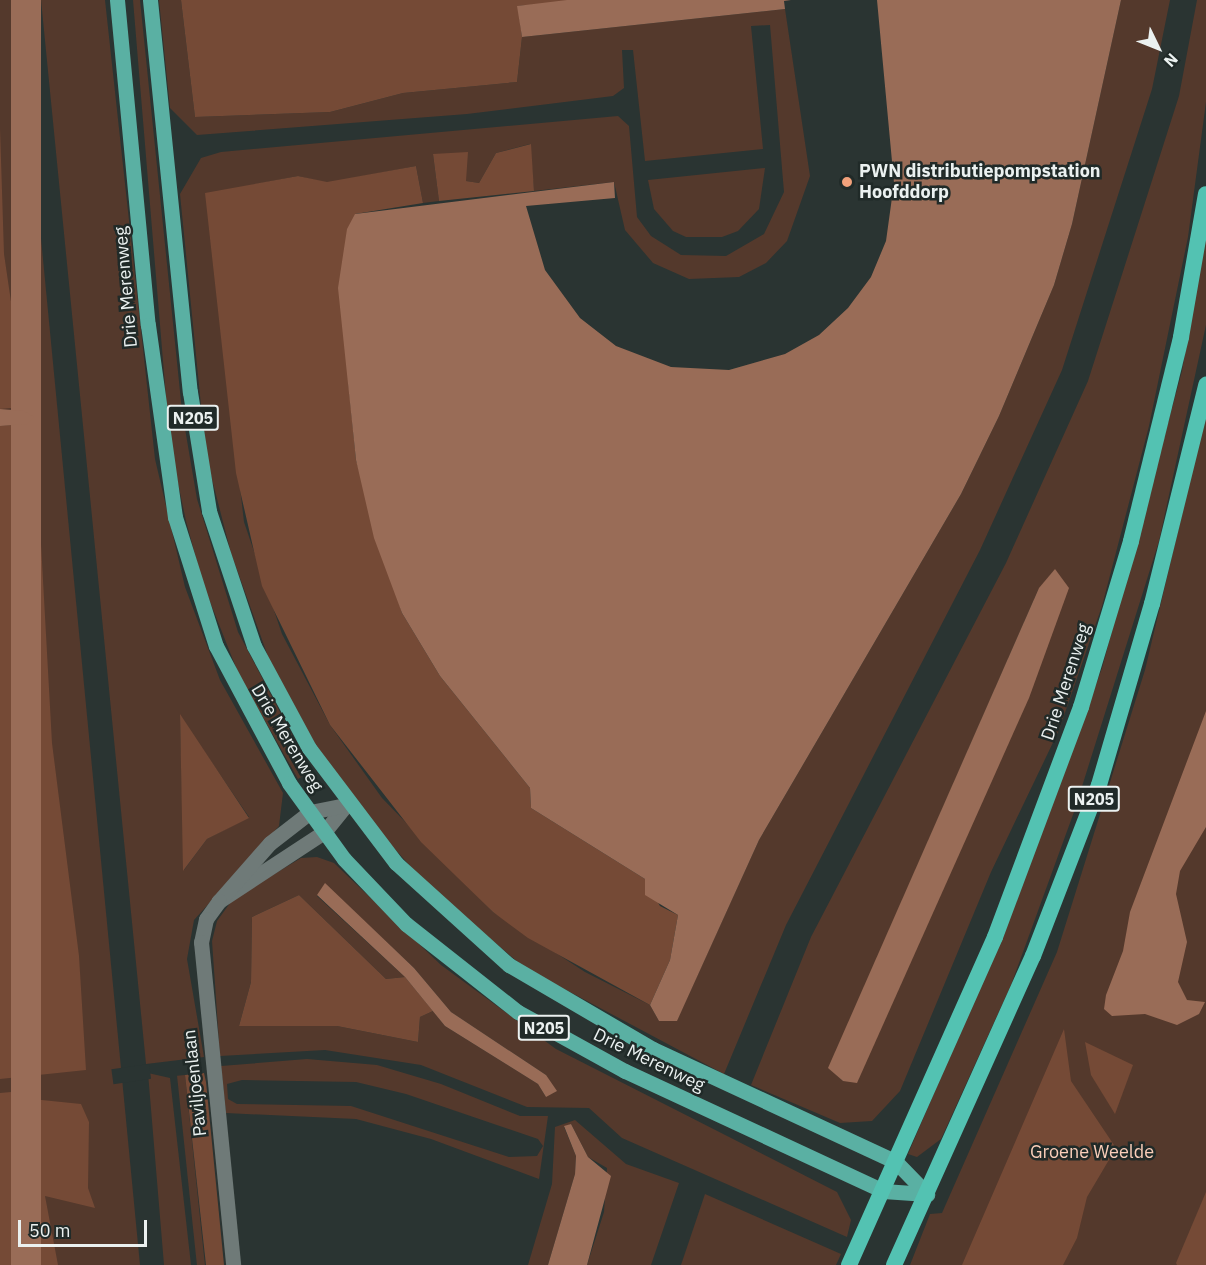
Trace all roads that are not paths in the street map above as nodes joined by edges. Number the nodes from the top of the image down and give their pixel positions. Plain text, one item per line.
1 (117, 0) edge
2 (150, 0) edge
3 (1206, 194) edge
4 (1206, 385) edge
5 (346, 805) junction
6 (310, 812) junction
7 (324, 832) junction
8 (219, 901) junction
9 (896, 1161) junction
10 (883, 1191) junction
11 (927, 1194) junction
12 (233, 1265) edge
13 (849, 1265) edge
14 (894, 1265) edge

1 - 6 main road, Drie Merenweg / N205
2 - 5 main road, Drie Merenweg / N205
3 - 9 highway, Drie Merenweg / N205
4 - 11 highway, N205
5 - 6 street, Paviljoenlaan
5 - 7 street, Paviljoenlaan
5 - 9 main road, Drie Merenweg / N205
6 - 7 main road, Drie Merenweg / N205
6 - 8 street, Paviljoenlaan
7 - 8 street, Paviljoenlaan
7 - 10 main road, Drie Merenweg / N205
8 - 12 street, Paviljoenlaan
9 - 10 highway, Drie Merenweg / N205
9 - 11 main road, Drie Merenweg / N205
10 - 11 main road, Drie Merenweg / N205
10 - 13 highway, Drie Merenweg / N205
11 - 14 highway, N205

